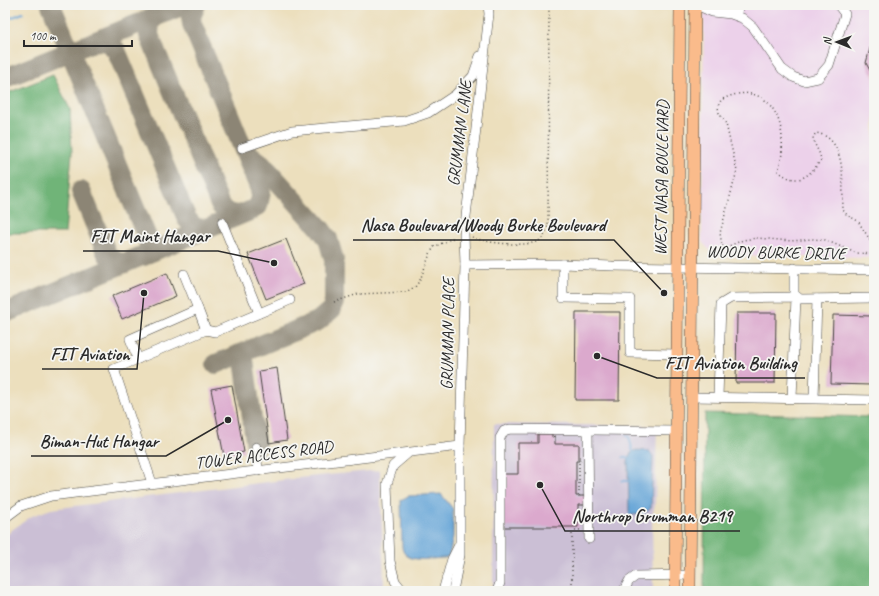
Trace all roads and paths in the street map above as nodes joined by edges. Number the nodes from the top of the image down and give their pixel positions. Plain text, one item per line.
1 (488, 5) edge
2 (550, 5) edge
3 (680, 5) edge
4 (695, 5) edge
5 (738, 5) edge
6 (838, 5) edge
7 (737, 16) junction
8 (486, 40) junction
9 (242, 148) dead end
10 (222, 222) dead end
11 (464, 234) junction
12 (874, 241) edge
13 (874, 254) edge
14 (563, 264) junction
15 (465, 265) junction
16 (677, 267) junction
17 (693, 267) junction
18 (794, 268) junction
19 (874, 270) edge
20 (184, 274) dead end
21 (796, 297) junction
22 (874, 298) edge
23 (818, 299) junction
24 (290, 300) dead end
25 (334, 302) dead end
26 (198, 309) junction
27 (259, 313) junction
28 (206, 330) junction
29 (677, 354) junction
30 (138, 359) junction
31 (691, 397) junction
32 (718, 397) junction
33 (792, 398) junction
34 (814, 398) junction
35 (874, 400) edge
36 (588, 430) junction
37 (676, 431) junction
38 (460, 446) junction
39 (256, 447) dead end
40 (408, 453) junction
41 (258, 471) junction
42 (152, 483) junction
43 (5, 518) edge
44 (581, 524) dead end
45 (589, 539) dead end
46 (460, 544) junction
47 (675, 575) junction
48 (690, 575) junction
49 (444, 581) junction
50 (624, 590) dead end
51 (403, 591) edge
52 (435, 591) edge
53 (443, 591) edge
54 (453, 591) edge
55 (497, 591) edge
56 (572, 591) edge
57 (675, 591) edge
58 (690, 591) edge

1 - 8 street, GRUMMAN LANE
2 - 11 path
3 - 16 main road, WEST NASA BOULEVARD
4 - 7 street
4 - 17 main road, WEST NASA BOULEVARD
5 - 7 street
6 - 7 street
8 - 9 street
8 - 11 street, GRUMMAN LANE
10 - 27 street
11 - 15 street, GRUMMAN LANE
11 - 25 path
12 - 13 path
14 - 15 street, GRUMMAN PLACE
14 - 16 street, GRUMMAN PLACE
14 - 29 street
15 - 38 street, GRUMMAN PLACE
16 - 17 street, WOODY BURKE DRIVE
16 - 29 main road, WEST NASA BOULEVARD
17 - 18 street, WOODY BURKE DRIVE
17 - 31 main road, WEST NASA BOULEVARD
18 - 19 street, WOODY BURKE DRIVE
18 - 21 street
20 - 26 street
21 - 23 street
21 - 32 street
21 - 33 street
22 - 23 street
23 - 34 street
24 - 27 street
26 - 28 street
26 - 30 street
27 - 28 street
28 - 30 street
29 - 37 main road, WEST NASA BOULEVARD
30 - 42 street
31 - 32 street
31 - 48 main road, WEST NASA BOULEVARD
32 - 33 street
33 - 34 street
34 - 35 street
36 - 37 street
36 - 45 street
36 - 55 street
37 - 47 main road, WEST NASA BOULEVARD
38 - 40 street, TOWER ACCESS ROAD
38 - 46 street, GRUMMAN PLACE
39 - 41 street
40 - 41 street, TOWER ACCESS ROAD
40 - 51 street
41 - 42 street, TOWER ACCESS ROAD
42 - 43 street, TOWER ACCESS ROAD
44 - 56 path
46 - 49 street, GRUMMAN PLACE
46 - 54 street, GRUMMAN PLACE
47 - 48 street
47 - 50 street
47 - 57 main road, WEST NASA BOULEVARD
48 - 58 main road, WEST NASA BOULEVARD
49 - 52 street
49 - 53 street, GRUMMAN PLACE

